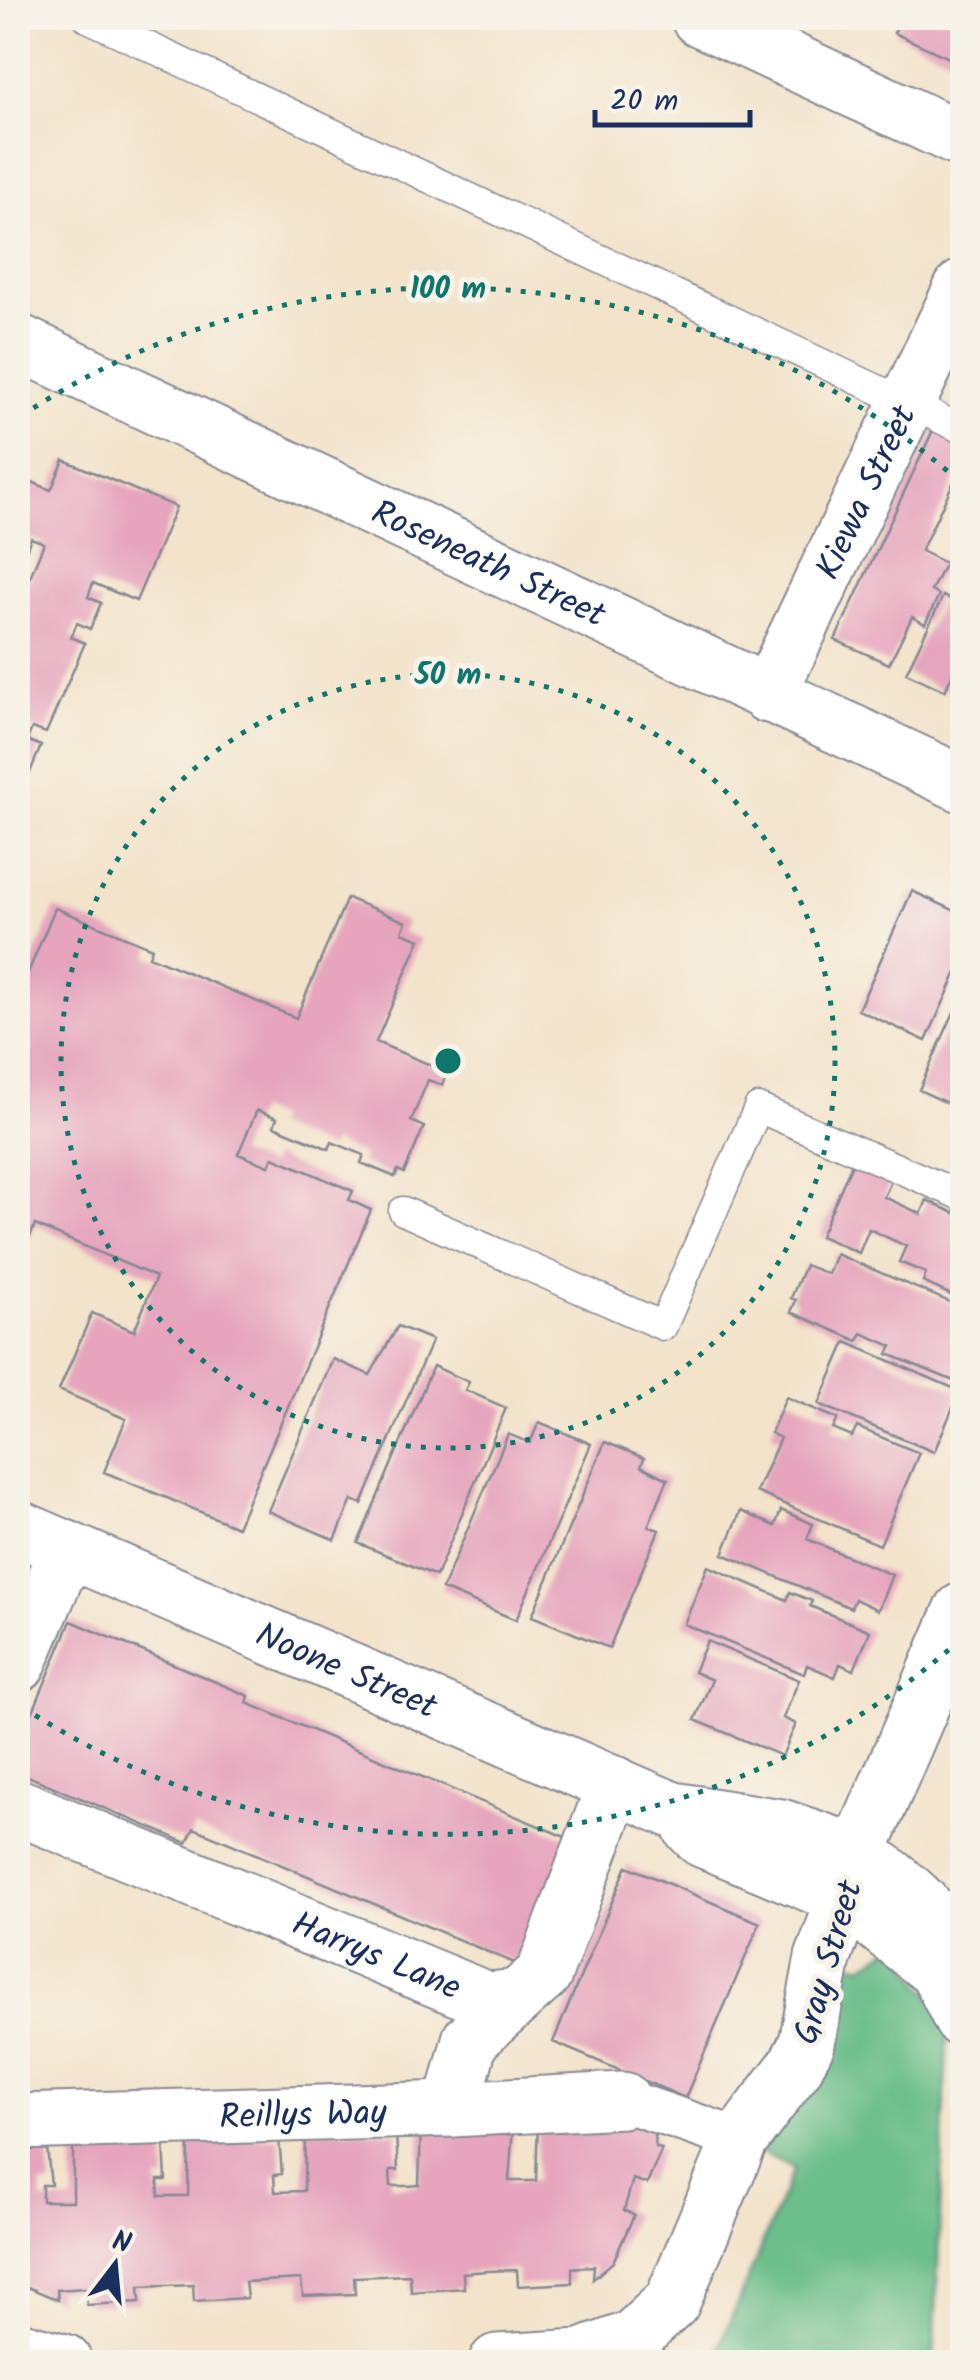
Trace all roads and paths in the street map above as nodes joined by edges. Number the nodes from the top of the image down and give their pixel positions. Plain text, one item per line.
1 (88, 18) edge
2 (699, 18) edge
3 (962, 140) edge
4 (962, 288) edge
5 (18, 342) edge
6 (908, 404) junction
7 (962, 429) edge
8 (768, 695) junction
9 (962, 784) edge
10 (962, 1196) edge
11 (404, 1211) dead end
12 (18, 1528) edge
13 (67, 1549) junction
14 (962, 1611) edge
15 (18, 1664) edge
16 (615, 1784) junction
17 (18, 1807) edge
18 (852, 1876) junction
19 (962, 1956) edge
20 (518, 1998) junction
21 (962, 2020) edge
22 (623, 2100) joint
23 (452, 2109) junction
24 (18, 2122) edge
25 (740, 2140) junction
26 (18, 2349) edge
27 (64, 2362) edge
28 (497, 2362) edge

1 - 6 lane
2 - 3 street
4 - 6 street, Kiewa Street
5 - 8 street, Roseneath Street
6 - 7 lane
6 - 8 street, Kiewa Street
8 - 9 street, Roseneath Street
10 - 11 lane
12 - 13 street, Noone Street
13 - 15 street
13 - 16 street, Noone Street
14 - 18 street, Gray Street
16 - 18 street, Noone Street
16 - 20 street
17 - 20 street, Harrys Lane
18 - 19 street
18 - 21 street
18 - 25 street, Gray Street
20 - 23 street
22 - 23 street, Reillys Way
22 - 25 street
23 - 24 street, Reillys Way
25 - 28 street, Gray Street
26 - 27 street

